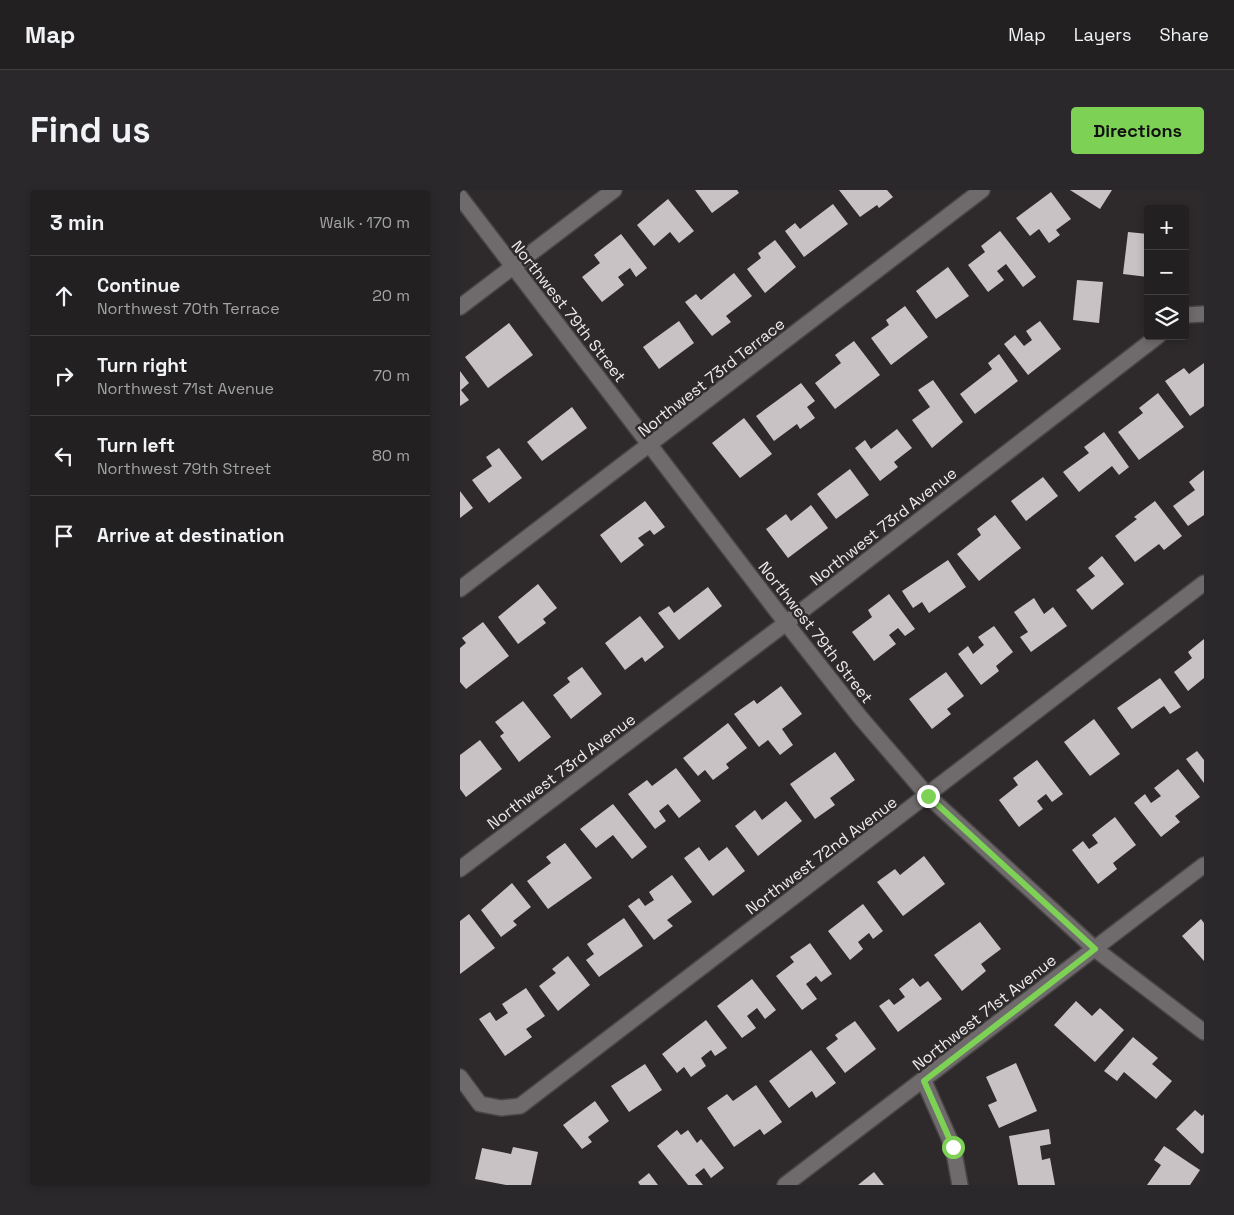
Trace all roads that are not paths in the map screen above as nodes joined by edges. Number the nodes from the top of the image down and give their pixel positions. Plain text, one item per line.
1 (614, 190) edge
2 (982, 190) edge
3 (460, 197) edge
4 (513, 267) junction
5 (460, 307) edge
6 (1204, 314) edge
7 (1189, 316) edge
8 (1153, 340) edge
9 (651, 445) junction
10 (1204, 583) edge
11 (460, 589) edge
12 (786, 623) junction
13 (928, 796) junction
14 (1204, 865) edge
15 (460, 869) edge
16 (1095, 949) junction
17 (1204, 1032) edge
18 (460, 1077) edge
19 (924, 1081) junction
20 (785, 1185) edge
21 (960, 1185) edge

1 - 4 street
2 - 9 street, Northwest 73rd Terrace
3 - 4 street, Northwest 79th Street
4 - 5 street
4 - 9 street, Northwest 79th Street
6 - 7 street
8 - 12 street, Northwest 73rd Avenue
9 - 11 street, Northwest 73rd Terrace
9 - 12 street, Northwest 79th Street
10 - 13 street, Northwest 72nd Avenue
12 - 13 street, Northwest 79th Street
12 - 15 street, Northwest 73rd Avenue
13 - 16 street, Northwest 79th Street
13 - 18 street, Northwest 72nd Avenue
14 - 16 street, Northwest 71st Avenue
16 - 17 street, Northwest 79th Street
16 - 19 street, Northwest 71st Avenue
19 - 20 street, Northwest 71st Avenue
19 - 21 street

